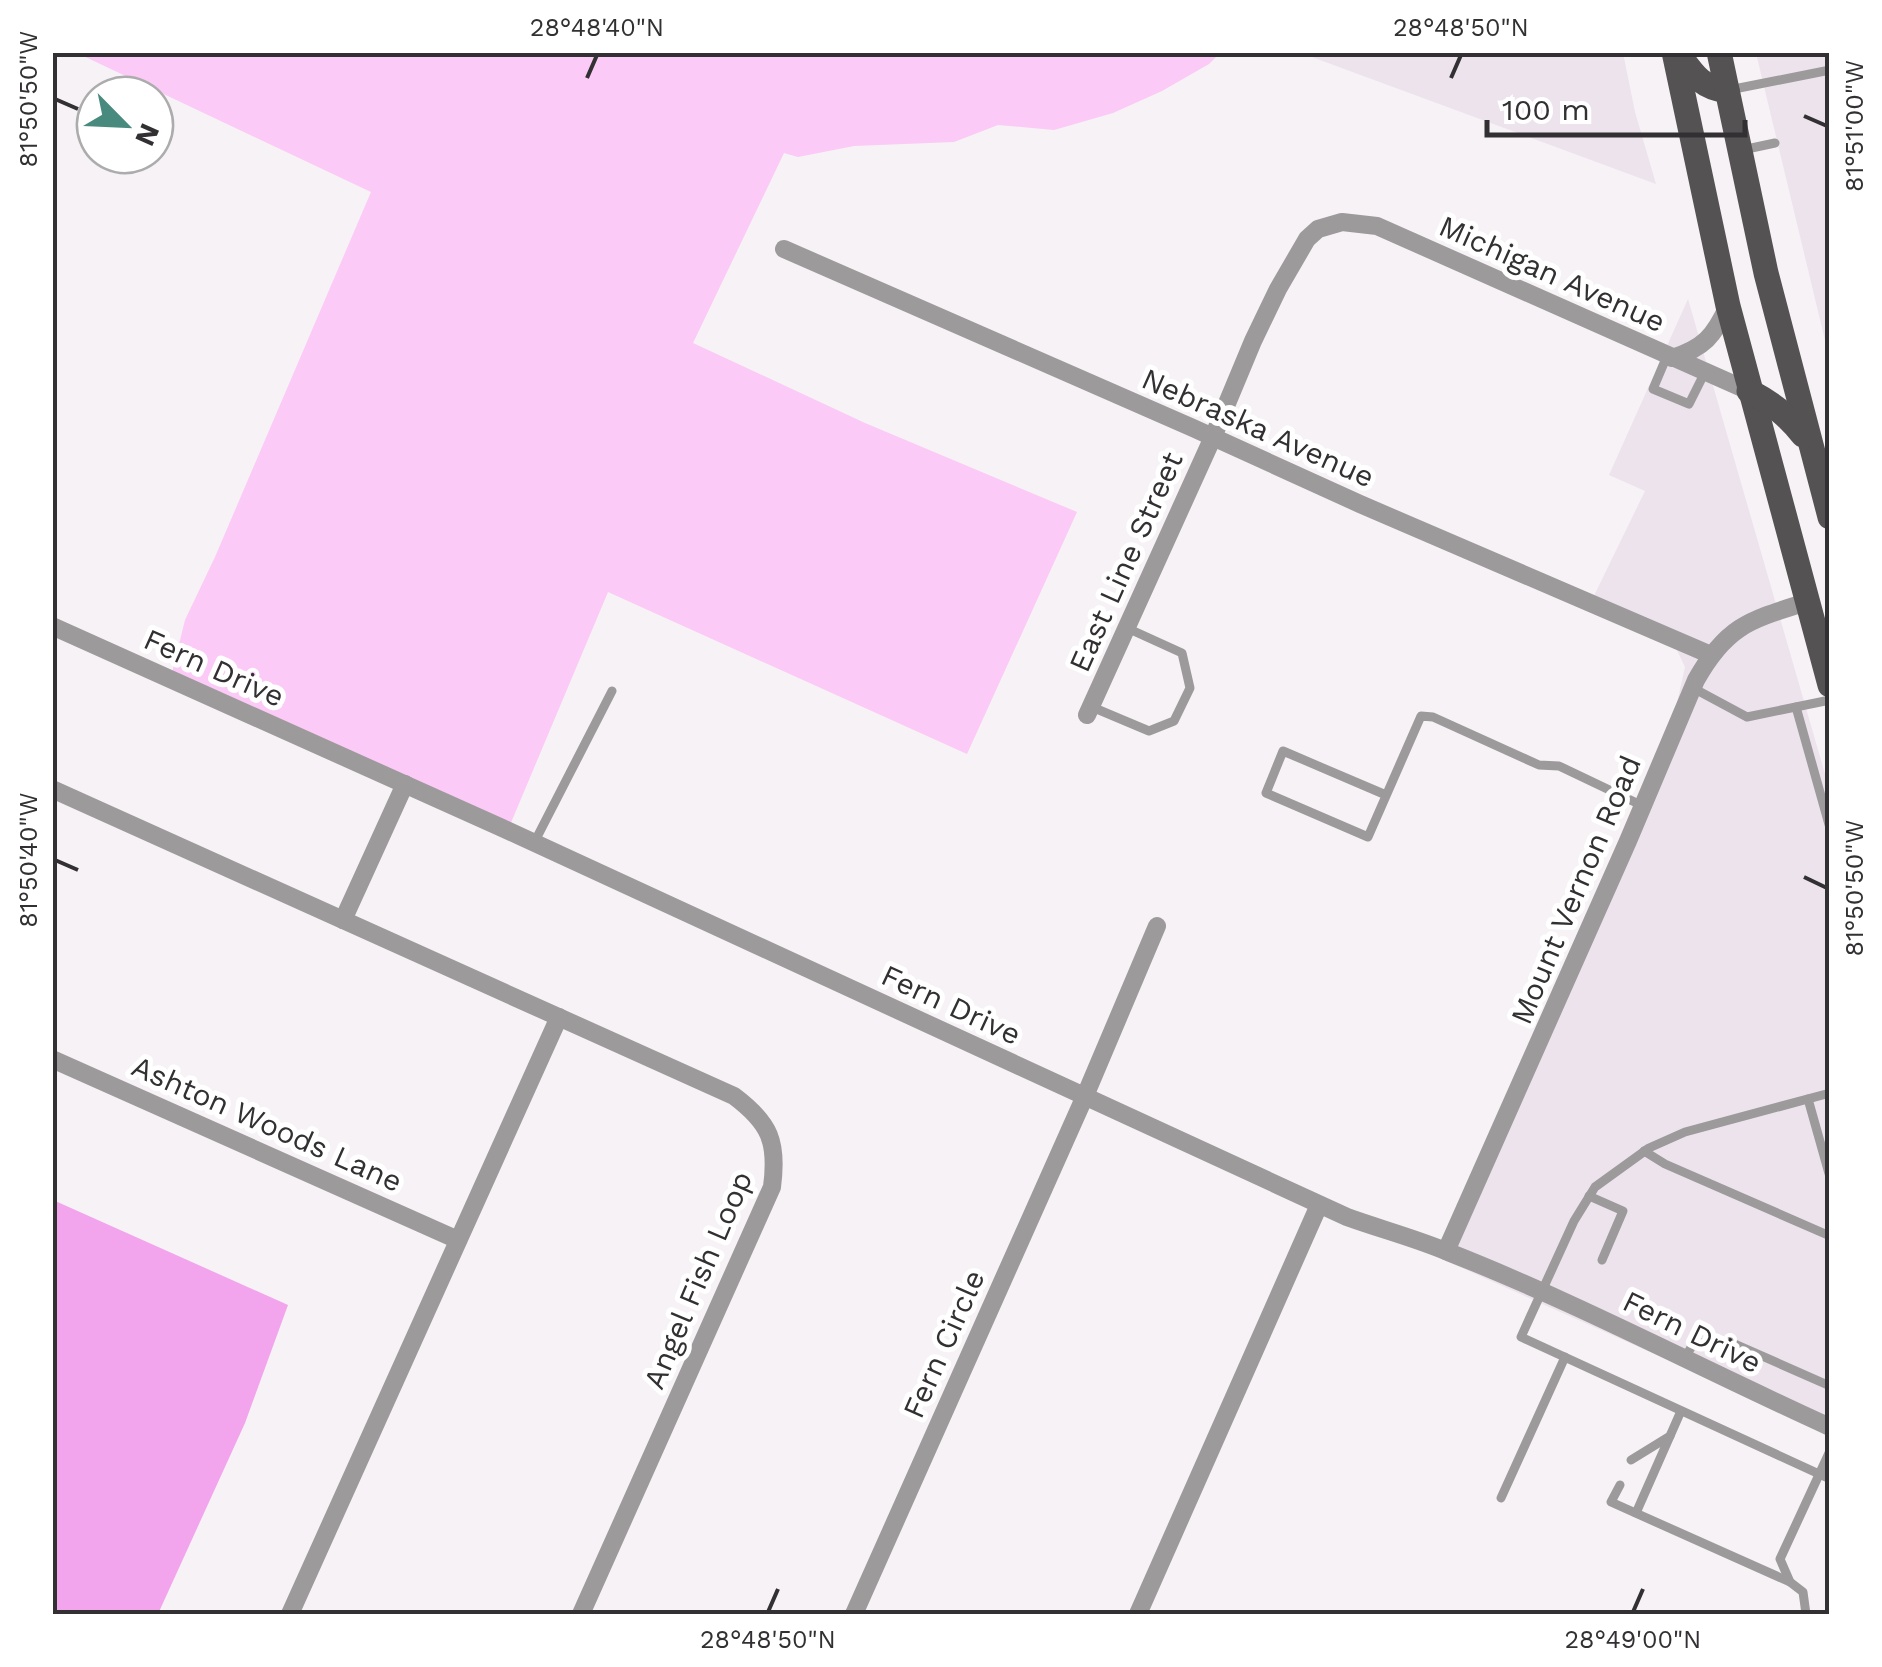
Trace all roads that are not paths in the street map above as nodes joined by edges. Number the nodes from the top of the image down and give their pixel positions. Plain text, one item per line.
1 (1676, 52) edge
2 (1718, 52) edge
3 (1830, 70) edge
4 (1727, 91) junction
5 (1775, 143) dead end
6 (1740, 150) junction
7 (1329, 224) joint
8 (784, 248) dead end
9 (1728, 306) junction
10 (1670, 357) junction
11 (1705, 372) junction
12 (1750, 391) junction
13 (1212, 437) junction
14 (1810, 443) junction
15 (1830, 517) edge
16 (1808, 608) junction
17 (52, 626) edge
18 (1126, 628) junction
19 (1830, 632) edge
20 (1711, 655) junction
21 (1830, 685) edge
22 (1692, 688) junction
23 (612, 690) dead end
24 (1830, 700) edge
25 (1796, 707) junction
26 (1089, 711) joint
27 (405, 784) junction
28 (52, 789) edge
29 (1386, 795) junction
30 (1643, 806) junction
31 (1830, 828) edge
32 (534, 842) junction
33 (343, 920) junction
34 (1157, 926) dead end
35 (559, 1018) junction
36 (52, 1059) edge
37 (1830, 1093) edge
38 (1085, 1096) junction
39 (1808, 1098) junction
40 (1644, 1151) junction
41 (1830, 1177) edge
42 (1589, 1196) junction
43 (1320, 1205) junction
44 (1830, 1236) edge
45 (458, 1240) junction
46 (1446, 1251) junction
47 (1602, 1260) dead end
48 (1540, 1292) junction
49 (1565, 1357) junction
50 (1684, 1360) junction
51 (1830, 1386) edge
52 (1681, 1411) junction
53 (1830, 1426) edge
54 (1670, 1436) junction
55 (1830, 1451) edge
56 (1631, 1460) dead end
57 (1824, 1477) edge
58 (1620, 1485) dead end
59 (1501, 1498) dead end
60 (1636, 1513) junction
61 (1790, 1582) junction
62 (290, 1614) edge
63 (581, 1614) edge
64 (854, 1614) edge
65 (1138, 1614) edge
66 (1806, 1614) edge

1 - 4 main road
1 - 9 main road
2 - 4 main road
3 - 4 lane
4 - 6 main road
5 - 6 lane
6 - 14 main road
7 - 10 street, Michigan Avenue
7 - 13 street, East Line Street
8 - 13 street, Nebraska Avenue
9 - 10 street
9 - 12 main road
10 - 11 street, Michigan Avenue
10 - 11 lane
11 - 12 street, Michigan Avenue
12 - 14 main road
12 - 16 main road
13 - 18 street, East Line Street
13 - 20 street, Nebraska Avenue
14 - 15 main road
16 - 19 main road
16 - 20 street, Mount Vernon Road
16 - 21 main road
17 - 27 street, Fern Drive
18 - 26 street, East Line Street
18 - 26 lane
20 - 22 street, Mount Vernon Road
22 - 25 lane
22 - 30 street, Mount Vernon Road
23 - 32 lane
24 - 25 lane
25 - 31 lane
27 - 32 street, Fern Drive
27 - 33 street
28 - 33 street, Angel Fish Loop
29 - 29 lane
29 - 30 lane
30 - 46 street, Mount Vernon Road
32 - 38 street, Fern Drive
33 - 35 street, Angel Fish Loop
34 - 38 street, Fern Circle
35 - 45 street
35 - 63 street, Angel Fish Loop
36 - 45 street, Ashton Woods Lane
37 - 39 lane
38 - 43 street, Fern Drive
38 - 64 street, Fern Circle
39 - 40 lane
39 - 41 lane
40 - 42 lane
40 - 44 lane
42 - 47 lane
42 - 48 lane
43 - 46 street, Fern Drive
43 - 65 street
45 - 62 street
46 - 48 street, Fern Drive
48 - 49 lane
48 - 50 street, Fern Drive
49 - 52 lane
49 - 59 lane
50 - 51 lane
50 - 53 street, Fern Drive
52 - 54 lane
52 - 57 lane
54 - 56 lane
54 - 60 lane
55 - 57 lane
57 - 61 lane
58 - 60 lane
60 - 61 lane
61 - 66 lane

